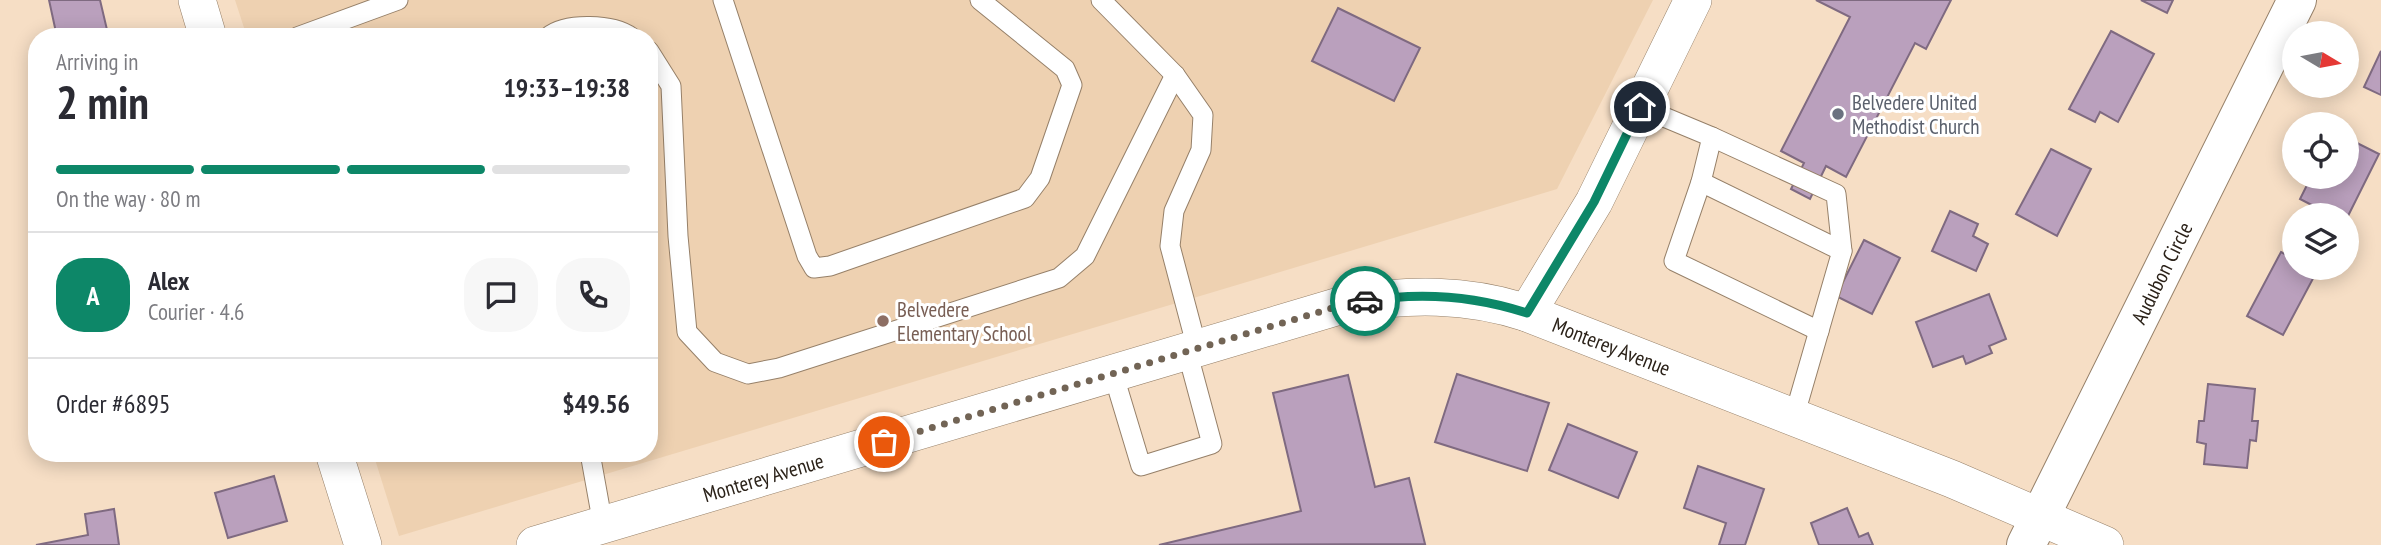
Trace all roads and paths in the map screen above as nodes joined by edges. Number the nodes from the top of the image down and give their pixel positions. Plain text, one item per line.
1 (197, 0) edge
2 (398, 0) edge
3 (723, 0) edge
4 (980, 0) edge
5 (1101, 0) edge
6 (1693, 0) edge
7 (2297, 0) edge
8 (205, 28) edge
9 (322, 28) edge
10 (579, 28) edge
11 (605, 28) edge
12 (658, 66) edge
13 (1175, 75) junction
14 (1640, 107) junction
15 (1712, 137) junction
16 (1701, 182) junction
17 (1842, 251) junction
18 (1527, 313) junction
19 (1819, 331) junction
20 (1192, 350) junction
21 (1113, 373) junction
22 (1794, 417) junction
23 (337, 462) edge
24 (592, 462) edge
25 (603, 525) junction
26 (2033, 531) edge
27 (363, 545) edge
28 (536, 545) edge
29 (2105, 545) edge

1 - 8 street
2 - 9 lane
3 - 4 lane
5 - 13 lane
6 - 14 street
7 - 26 street, Audubon Circle
10 - 11 lane
12 - 13 lane
13 - 20 lane
14 - 15 lane
14 - 18 street
15 - 16 lane
15 - 17 lane
16 - 17 lane
16 - 19 lane
17 - 19 lane
18 - 20 street, Monterey Avenue
18 - 22 street, Monterey Avenue
19 - 22 lane
20 - 21 street, Monterey Avenue
20 - 21 lane
21 - 25 street, Monterey Avenue
22 - 26 street, Monterey Avenue
23 - 27 street
24 - 25 lane
25 - 28 street, Monterey Avenue
26 - 29 street, Monterey Avenue

